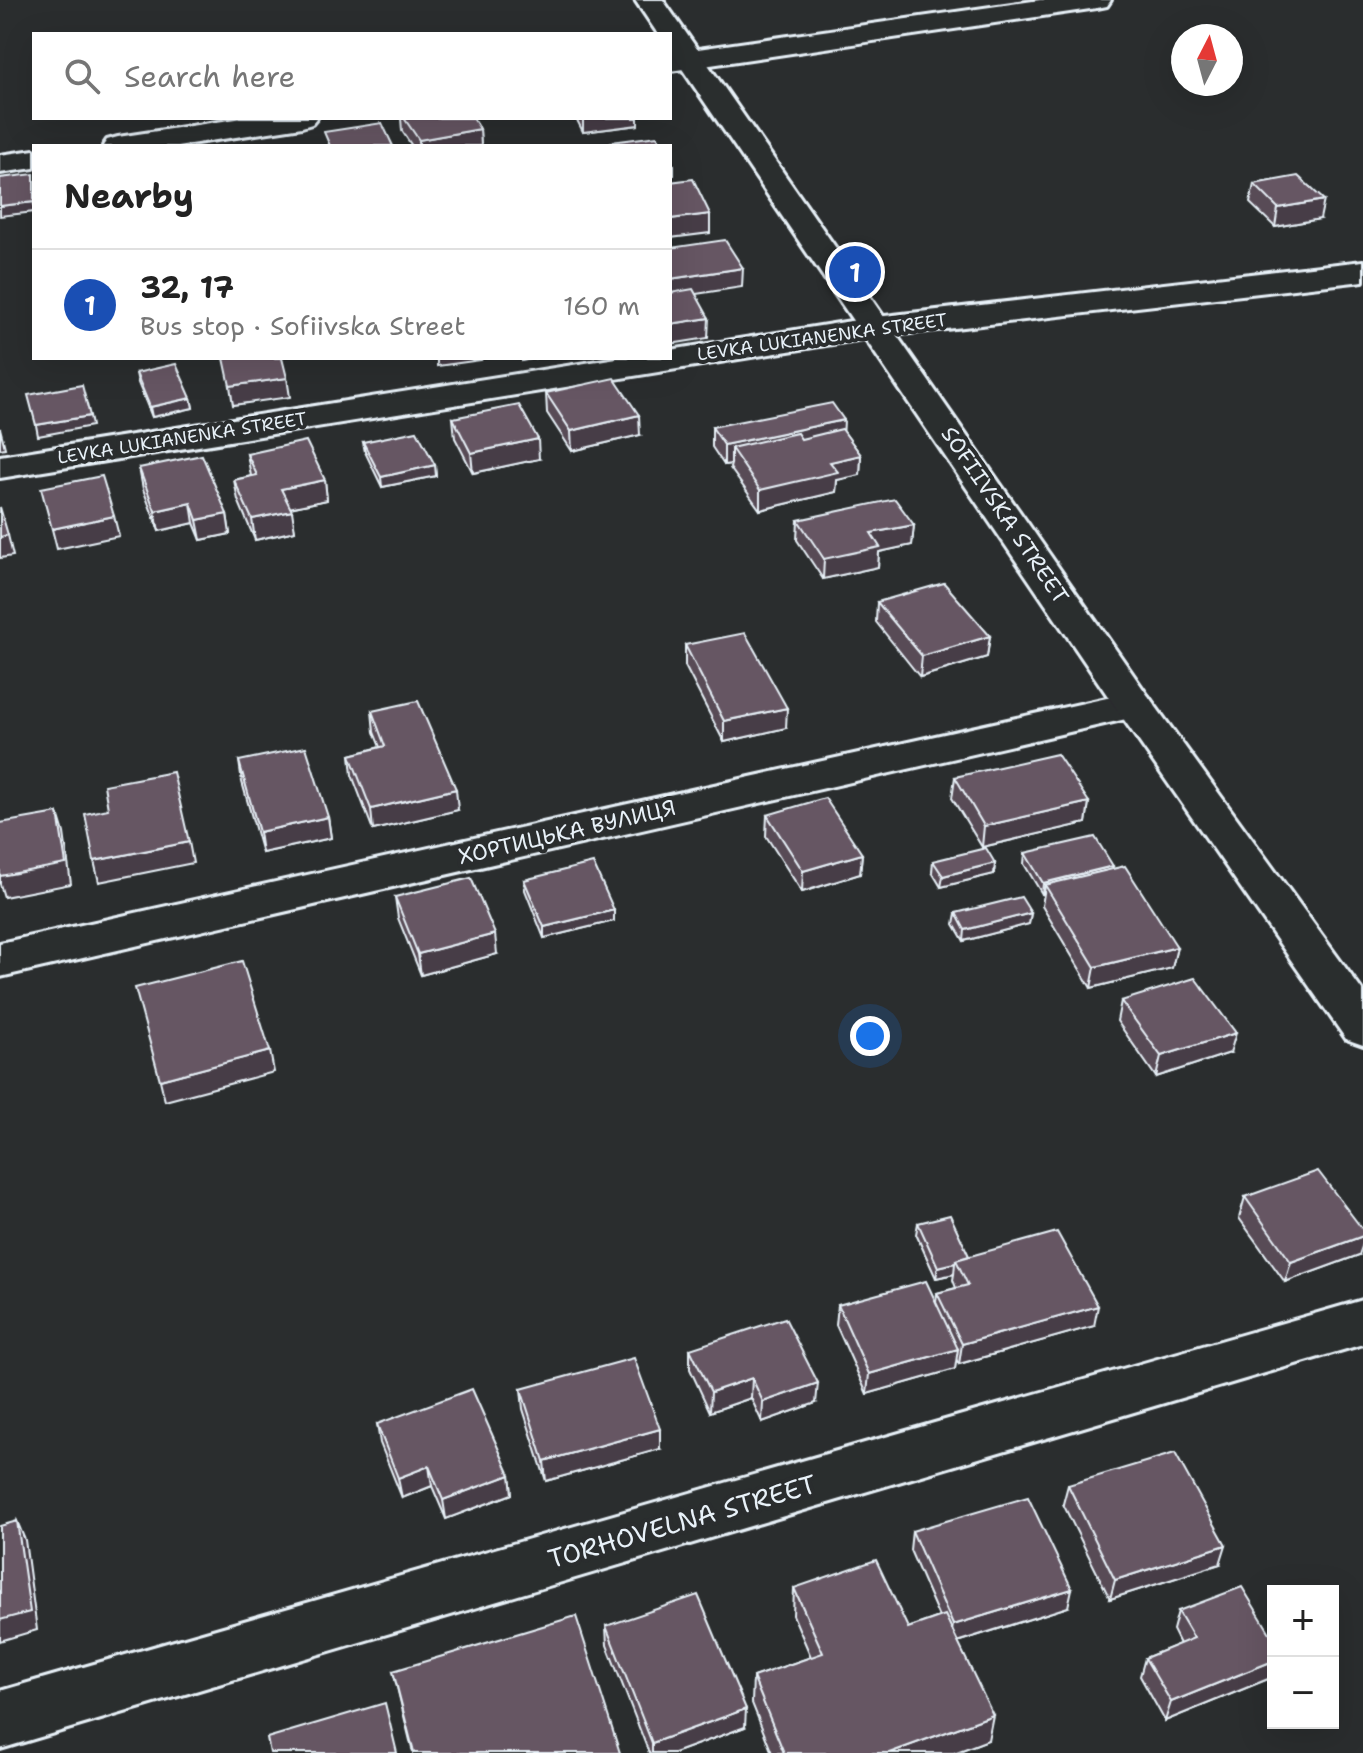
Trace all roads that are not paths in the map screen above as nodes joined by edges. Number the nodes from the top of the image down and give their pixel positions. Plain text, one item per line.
1 (649, 0) edge
2 (1097, 0) edge
3 (665, 32) edge
4 (680, 61) edge
5 (289, 120) edge
6 (131, 144) edge
7 (32, 159) edge
8 (0, 164) edge
9 (1363, 271) edge
10 (876, 327) junction
11 (670, 360) edge
12 (672, 360) edge
13 (0, 467) edge
14 (1134, 705) junction
15 (0, 960) edge
16 (1363, 1027) edge
17 (1363, 1322) edge
18 (0, 1720) edge

1 - 3 street, SOFIIVSKA STREET
2 - 4 street
4 - 10 street, SOFIIVSKA STREET
5 - 6 street
7 - 8 street
9 - 10 street, LEVKA LUKIANENKA STREET
10 - 12 street, LEVKA LUKIANENKA STREET
10 - 14 street, SOFIIVSKA STREET
11 - 13 street, LEVKA LUKIANENKA STREET
14 - 15 street, ХОРТИЦЬКА ВУЛИЦЯ
14 - 16 street, SOFIIVSKA STREET
17 - 18 street, TORHOVELNA STREET

